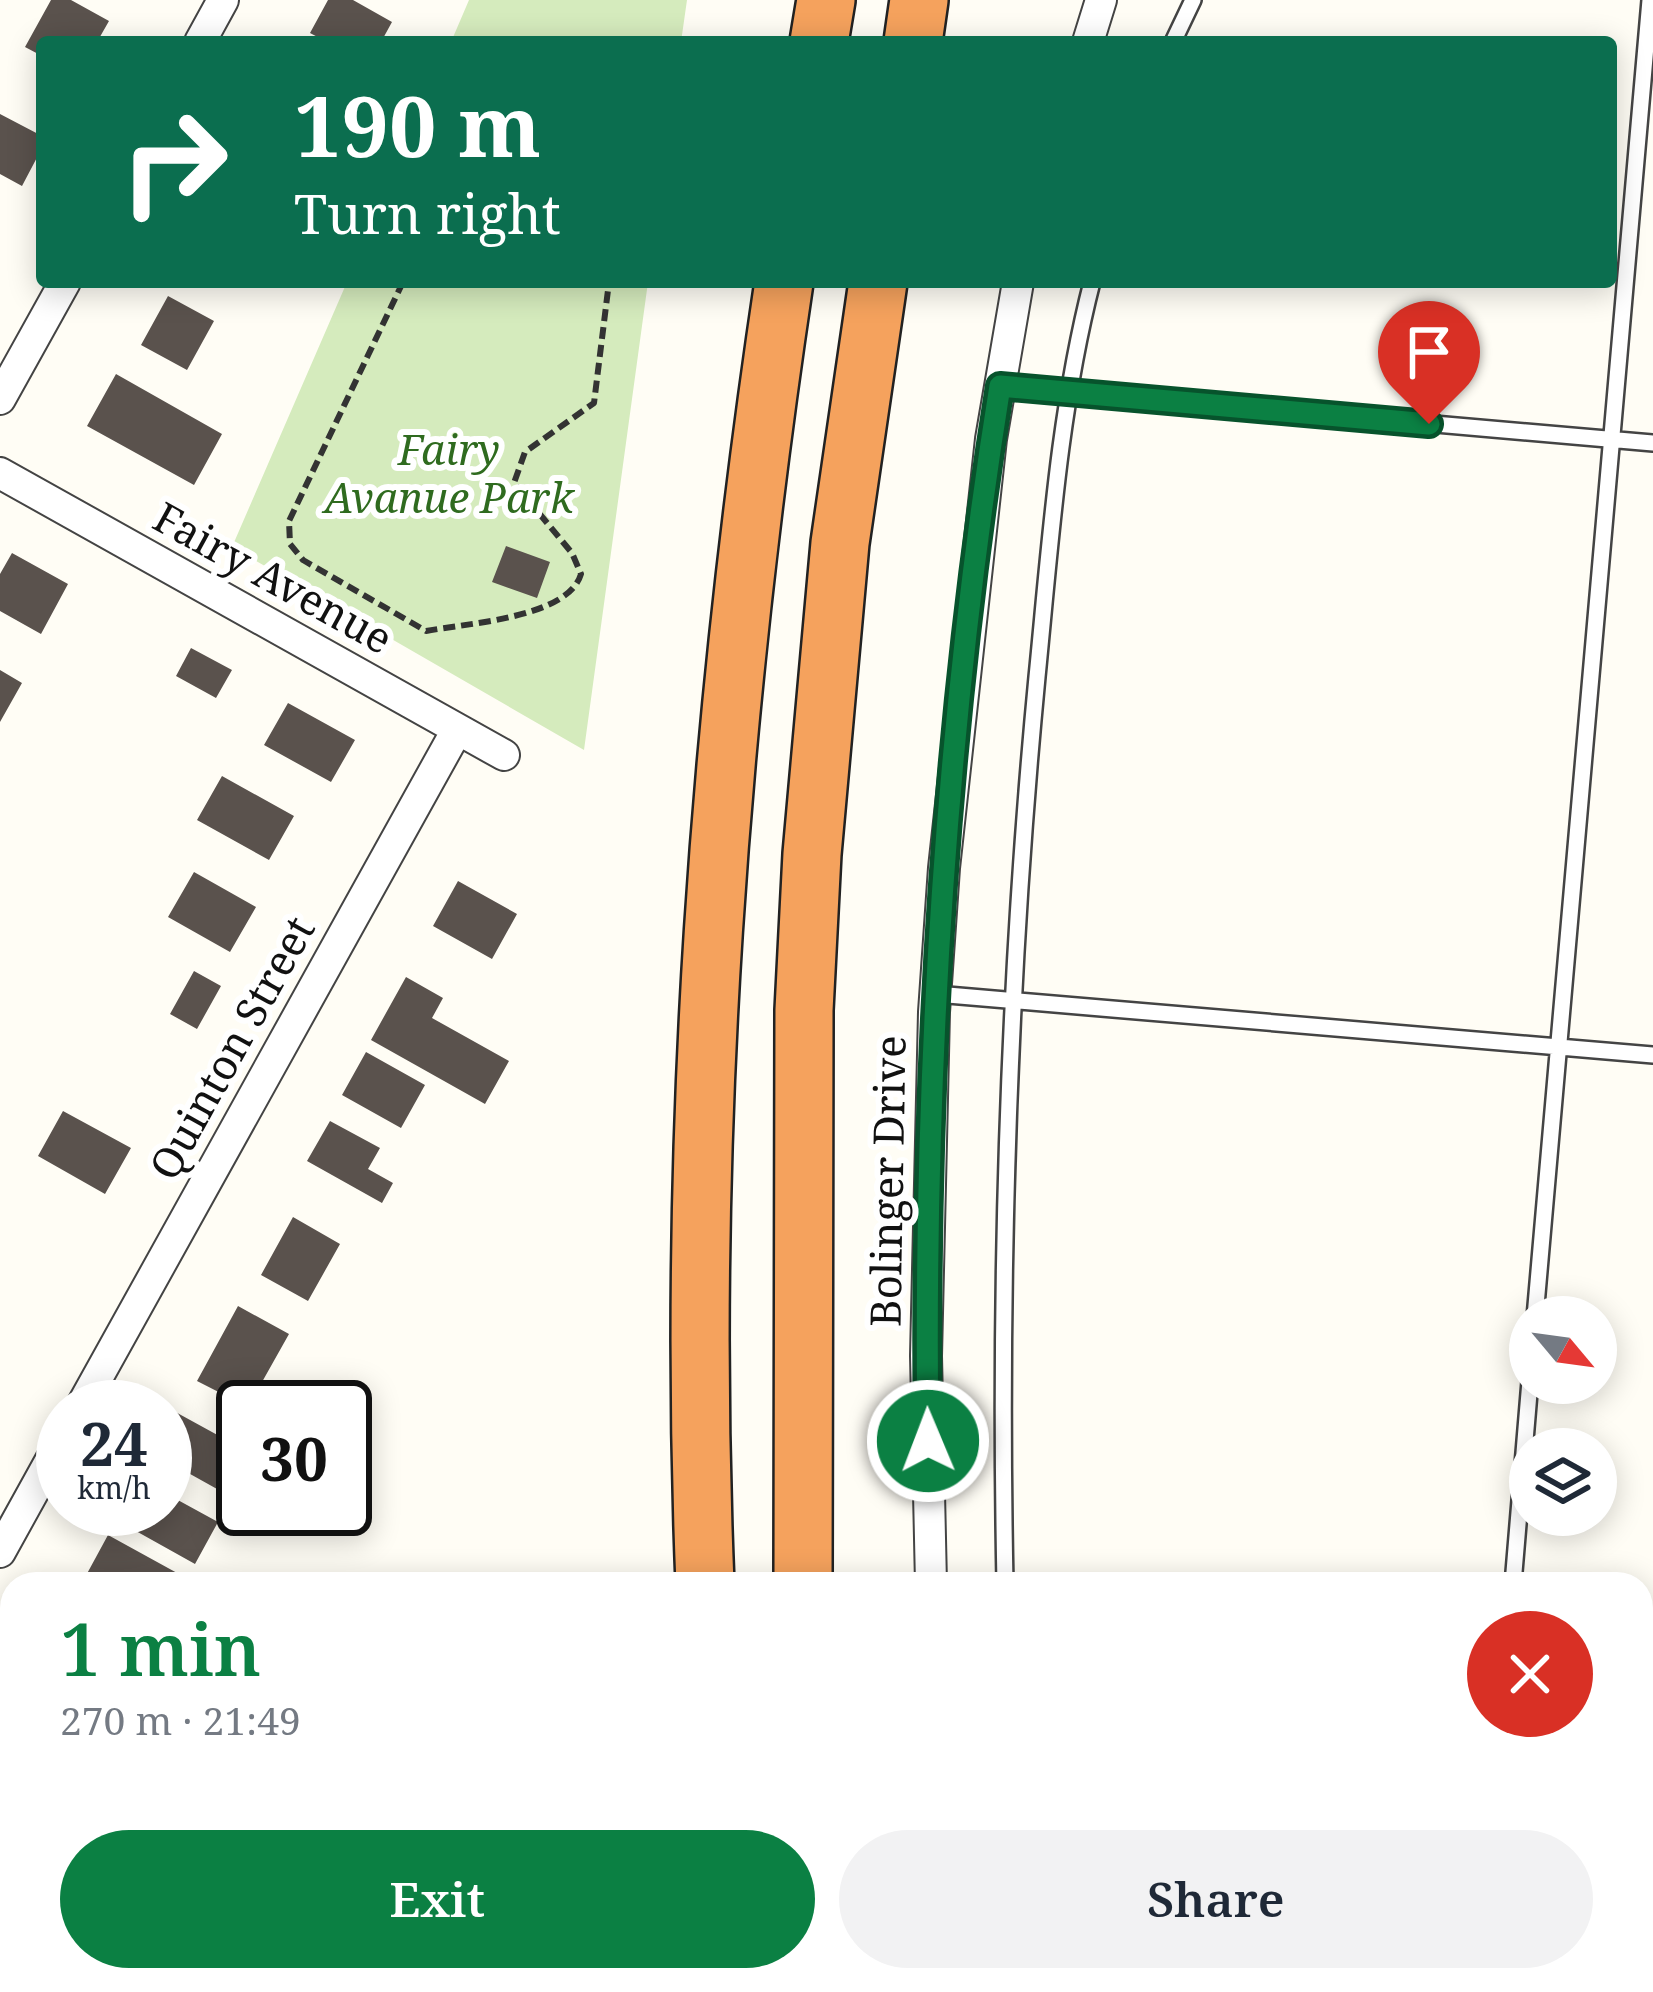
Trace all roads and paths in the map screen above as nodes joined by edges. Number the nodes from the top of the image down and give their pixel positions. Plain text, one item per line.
1 (223, 0) edge
2 (826, 0) edge
3 (920, 0) edge
4 (1193, 0) edge
5 (1649, 0) edge
6 (1102, 1) edge
7 (203, 36) edge
8 (821, 36) edge
9 (914, 36) edge
10 (1090, 36) edge
11 (1176, 36) edge
12 (62, 288) edge
13 (400, 288) edge
14 (608, 288) edge
15 (783, 288) edge
16 (877, 288) edge
17 (1017, 288) edge
18 (1091, 288) edge
19 (1000, 386) junction
20 (1071, 393) junction
21 (0, 398) edge
22 (1607, 439) junction
23 (1653, 443) edge
24 (0, 473) edge
25 (458, 730) junction
26 (504, 755) dead end
27 (936, 994) junction
28 (1015, 1000) junction
29 (1558, 1047) junction
30 (1653, 1055) edge
31 (1537, 1296) edge
32 (95, 1380) edge
33 (1528, 1404) edge
34 (36, 1487) edge
35 (0, 1552) edge
36 (705, 1572) edge
37 (802, 1572) edge
38 (931, 1572) edge
39 (1005, 1572) edge
40 (1514, 1572) edge

1 - 7 street
2 - 8 highway
3 - 9 highway
4 - 11 lane
5 - 22 lane
6 - 10 street
12 - 21 street
13 - 14 path
15 - 36 highway
16 - 37 highway
17 - 19 street, Bolinger Drive
18 - 20 lane
19 - 20 lane
19 - 27 street, Bolinger Drive
20 - 22 lane
20 - 28 lane
22 - 23 lane
22 - 29 lane
24 - 25 street, Fairy Avenue
25 - 26 street, Fairy Avenue
25 - 32 street, Quinton Street
27 - 28 lane
27 - 38 street, Bolinger Drive
28 - 29 lane
28 - 39 lane
29 - 30 lane
29 - 31 lane
33 - 40 lane
34 - 35 street

